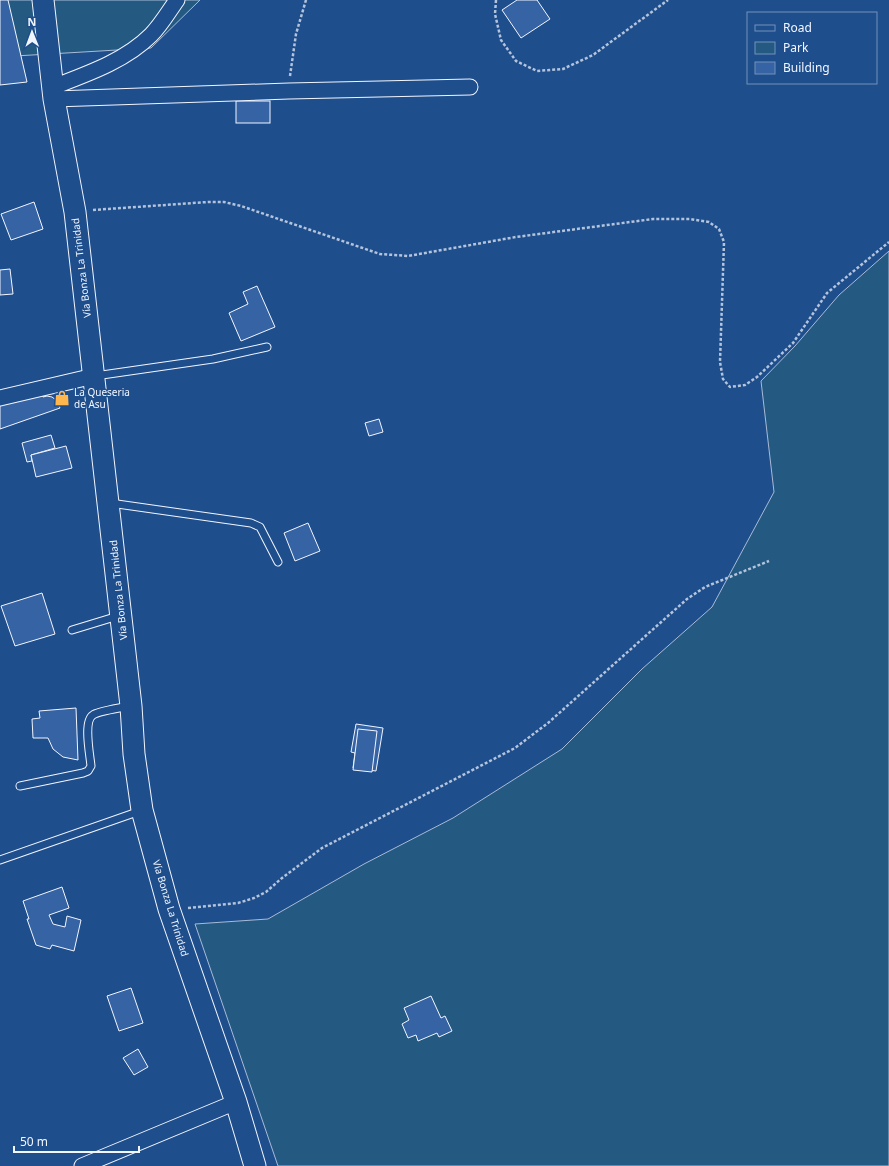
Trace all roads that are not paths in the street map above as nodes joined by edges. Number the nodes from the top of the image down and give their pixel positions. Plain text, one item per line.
1 (43, 0) edge
2 (177, 0) edge
3 (470, 87) dead end
4 (54, 93) junction
5 (266, 347) dead end
6 (94, 376) junction
7 (0, 398) edge
8 (108, 503) junction
9 (278, 562) dead end
10 (121, 615) junction
11 (72, 630) dead end
12 (131, 706) junction
13 (20, 786) dead end
14 (142, 810) junction
15 (0, 860) edge
16 (236, 1102) junction
17 (82, 1166) edge
18 (255, 1166) edge

1 - 4 street, Vía Bonza La Trinidad
2 - 4 street
3 - 4 street
4 - 6 street, Vía Bonza La Trinidad
5 - 6 lane
6 - 7 street
6 - 8 street, Vía Bonza La Trinidad
8 - 9 lane
8 - 10 street, Vía Bonza La Trinidad
10 - 11 lane
10 - 12 street, Vía Bonza La Trinidad
12 - 13 lane
12 - 14 street, Vía Bonza La Trinidad
14 - 15 lane
14 - 16 street, Vía Bonza La Trinidad
16 - 17 street
16 - 18 street, Vía Bonza La Trinidad

